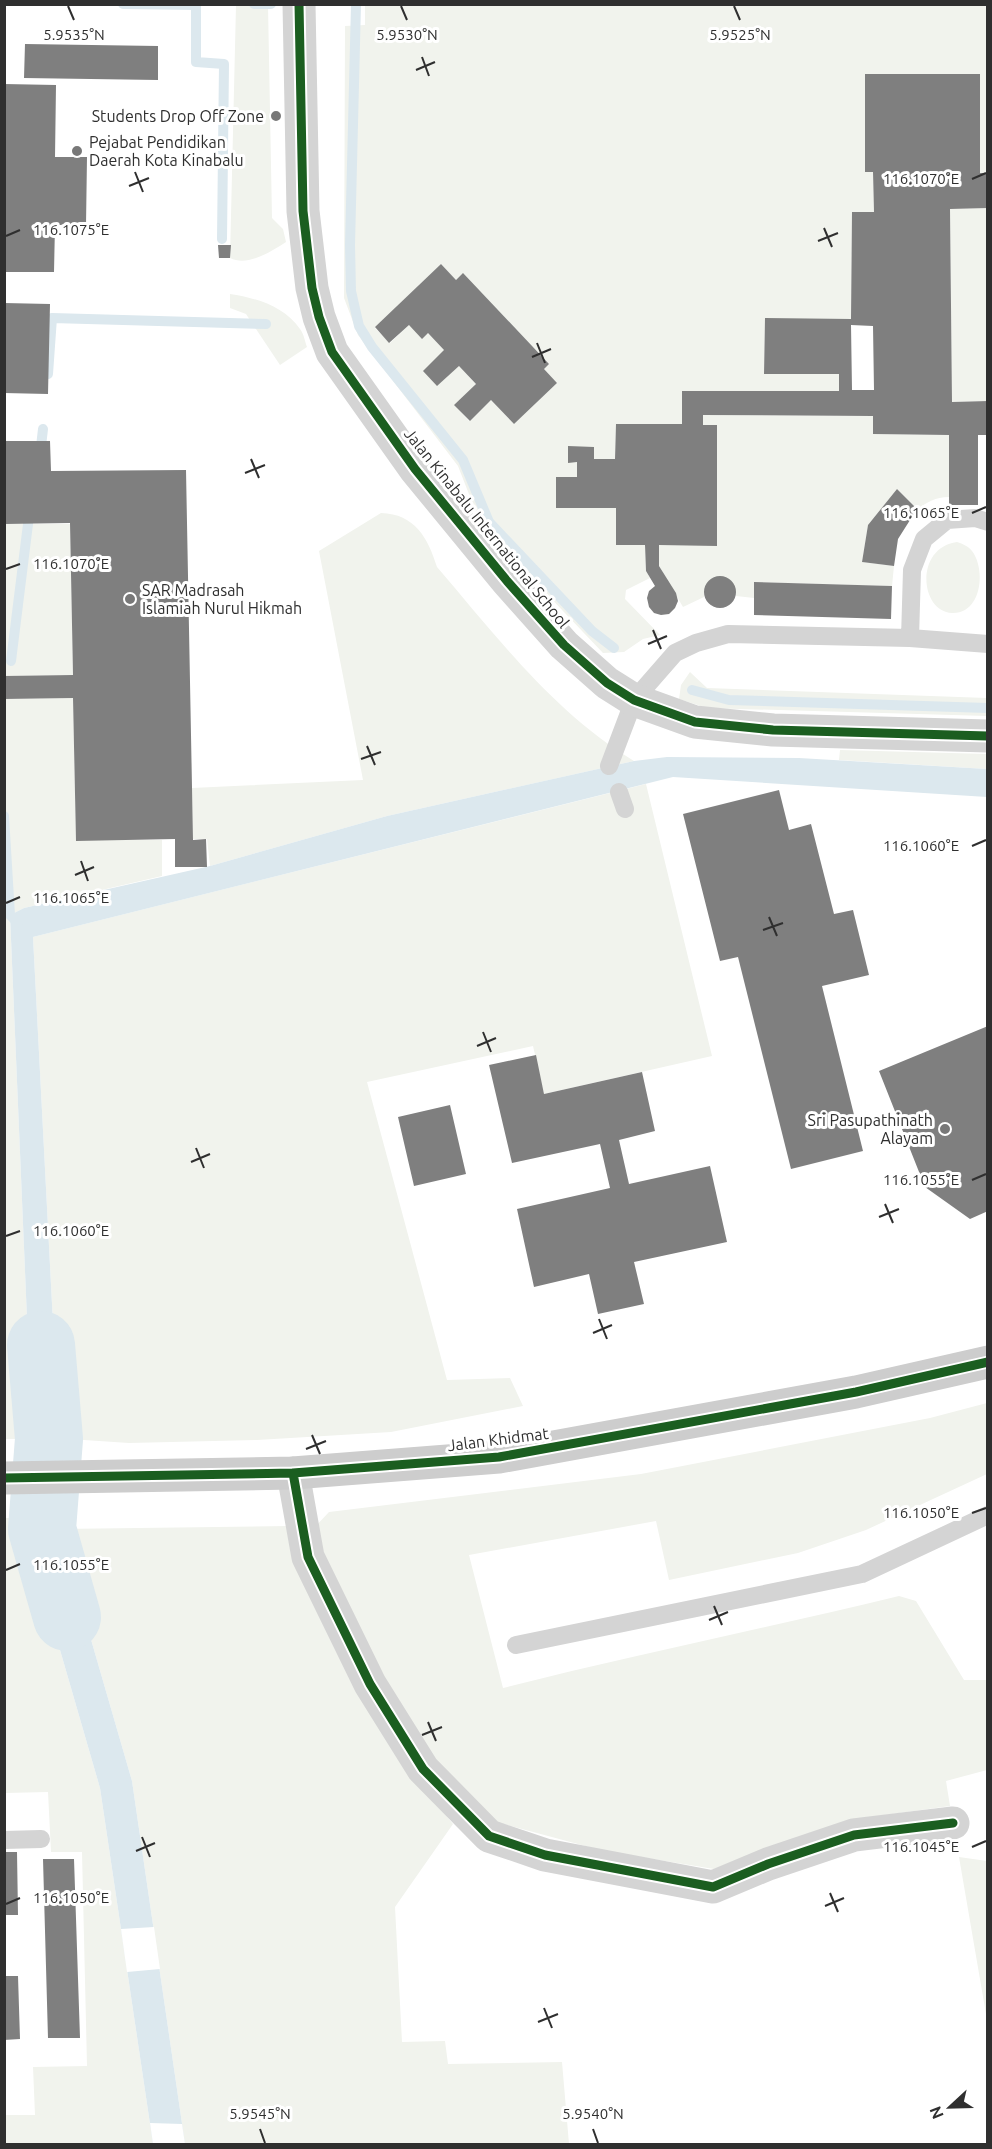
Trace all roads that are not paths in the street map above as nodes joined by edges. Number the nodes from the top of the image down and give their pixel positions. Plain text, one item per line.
1 (299, 4) edge
2 (987, 522) edge
3 (910, 638) junction
4 (987, 644) edge
5 (634, 700) junction
6 (987, 736) edge
7 (609, 766) dead end
8 (987, 1362) edge
9 (293, 1473) junction
10 (4, 1478) edge
11 (987, 1515) edge
12 (516, 1645) dead end
13 (953, 1823) dead end
14 (41, 1839) dead end
15 (4, 1840) edge

1 - 5 street, Jalan Kinabalu International School
2 - 3 lane
3 - 4 lane
3 - 5 lane
5 - 6 street, Jalan Kinabalu International School
5 - 7 lane
8 - 9 street, Jalan Khidmat
9 - 10 street, Jalan Khidmat
9 - 13 street
11 - 12 lane
14 - 15 lane

